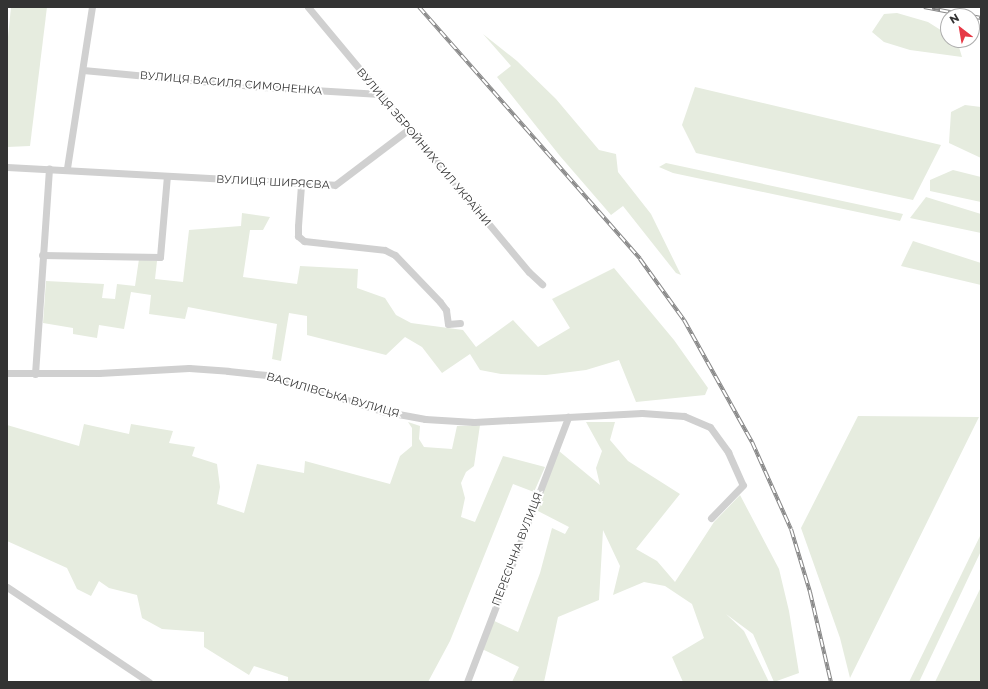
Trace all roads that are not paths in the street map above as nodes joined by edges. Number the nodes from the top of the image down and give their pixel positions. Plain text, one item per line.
1 (92, 7) edge
2 (308, 7) edge
3 (83, 70) junction
4 (380, 94) junction
5 (410, 130) junction
6 (7, 167) edge
7 (49, 168) junction
8 (68, 168) junction
9 (166, 176) junction
10 (301, 185) junction
11 (42, 255) junction
12 (542, 284) dead end
13 (460, 323) dead end
14 (7, 373) edge
15 (35, 374) junction
16 (568, 417) junction
17 (711, 518) dead end
18 (7, 587) edge
19 (149, 682) edge
20 (468, 682) edge

1 - 3 street
2 - 4 street, ВУЛИЦЯ ЗБРОЙНИХ СИЛ УКРАЇНИ
3 - 4 street, ВУЛИЦЯ ВАСИЛЯ СИМОНЕНКА
3 - 8 street
4 - 5 street, ВУЛИЦЯ ЗБРОЙНИХ СИЛ УКРАЇНИ
5 - 10 street, ВУЛИЦЯ ШИРЯЄВА
5 - 12 street, ВУЛИЦЯ ЗБРОЙНИХ СИЛ УКРАЇНИ
6 - 7 street, ВУЛИЦЯ ШИРЯЄВА
7 - 8 street, ВУЛИЦЯ ШИРЯЄВА
7 - 11 street
8 - 9 street, ВУЛИЦЯ ШИРЯЄВА
9 - 10 street, ВУЛИЦЯ ШИРЯЄВА
9 - 11 street
10 - 13 street
11 - 15 street
14 - 15 street, ВАСИЛІВСЬКА ВУЛИЦЯ
15 - 16 street, ВАСИЛІВСЬКА ВУЛИЦЯ
16 - 17 street, ВАСИЛІВСЬКА ВУЛИЦЯ
16 - 20 street, ПЕРЕСІЧНА ВУЛИЦЯ
18 - 19 street

